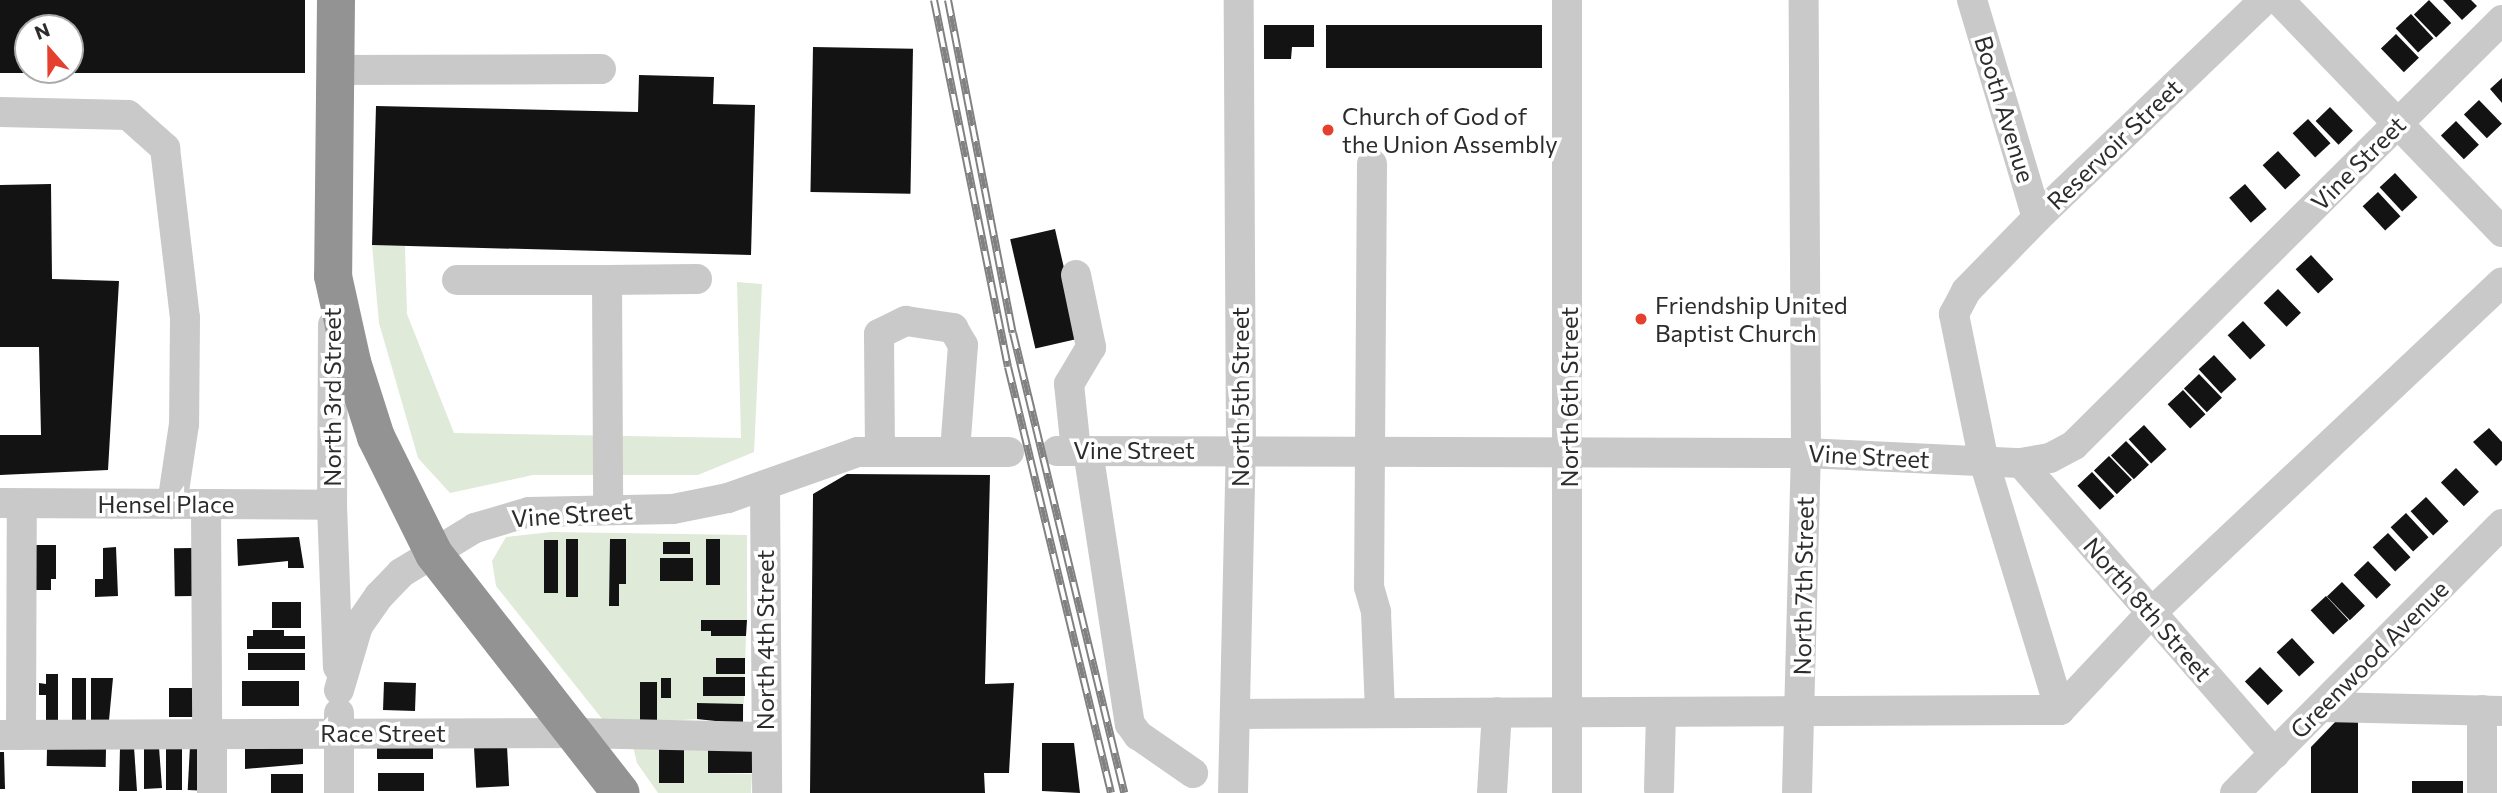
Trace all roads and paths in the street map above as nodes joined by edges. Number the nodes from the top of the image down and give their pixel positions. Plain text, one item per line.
1 (336, 0) edge
2 (1239, 0) edge
3 (1567, 0) edge
4 (1804, 0) edge
5 (1972, 0) edge
6 (2264, 0) edge
7 (2279, 0) edge
8 (2502, 20) edge
9 (601, 69) dead end
10 (335, 70) junction
11 (0, 111) edge
12 (2398, 123) junction
13 (1372, 164) dead end
14 (2037, 218) junction
15 (2502, 232) edge
16 (1076, 275) dead end
17 (333, 276) junction
18 (607, 279) junction
19 (697, 279) dead end
20 (457, 281) dead end
21 (2502, 282) edge
22 (1241, 449) junction
23 (1368, 450) junction
24 (1570, 450) junction
25 (955, 451) junction
26 (1074, 451) junction
27 (880, 452) junction
28 (1009, 452) dead end
29 (1806, 453) junction
30 (1984, 461) junction
31 (2021, 463) junction
32 (765, 486) junction
33 (11, 503) edge
34 (172, 504) junction
35 (206, 505) junction
36 (331, 505) junction
37 (608, 509) junction
38 (2502, 524) edge
39 (434, 554) junction
40 (2151, 613) junction
41 (339, 690) junction
42 (2324, 707) junction
43 (1800, 710) junction
44 (2060, 710) junction
45 (2492, 710) edge
46 (1568, 711) junction
47 (1497, 712) junction
48 (1380, 713) junction
49 (1661, 713) junction
50 (1235, 714) junction
51 (206, 733) junction
52 (340, 733) junction
53 (576, 733) junction
54 (11, 735) edge
55 (766, 737) junction
56 (2275, 754) junction
57 (1193, 773) dead end
58 (1659, 789) dead end
59 (212, 793) edge
60 (339, 793) edge
61 (621, 793) edge
62 (767, 793) edge
63 (1233, 793) edge
64 (1492, 793) edge
65 (1567, 793) edge
66 (1797, 793) edge
67 (2235, 793) edge
68 (2483, 793) edge

1 - 10 highway, North 3rd Street
2 - 22 street, North 5th Street
3 - 24 street, North 6th Street
4 - 29 street, North 7th Street
5 - 14 street, Booth Avenue
6 - 14 street, Reservoir Street
7 - 12 street
8 - 12 street, Vine Street
9 - 10 street
10 - 17 highway, North 3rd Street
11 - 34 street
12 - 15 street
12 - 31 street, Vine Street
13 - 23 street
14 - 30 street, Reservoir Street
16 - 26 street
17 - 36 street, North 3rd Street
17 - 39 highway
18 - 19 street
18 - 20 street
18 - 37 street
21 - 40 street
22 - 23 street, Vine Street
22 - 26 street, Vine Street
22 - 50 street, North 5th Street
23 - 24 street, Vine Street
23 - 48 street
24 - 29 street, Vine Street
24 - 46 street, North 6th Street
25 - 27 street, Vine Street
25 - 27 street
25 - 28 street, Vine Street
26 - 57 street
27 - 32 street, Vine Street
29 - 30 street, Vine Street
29 - 43 street, North 7th Street
30 - 31 street, Vine Street
30 - 44 street
31 - 40 street, North 8th Street
32 - 37 street, Vine Street
32 - 55 street, North 4th Street
33 - 34 street, Hensel Place
33 - 54 street
34 - 35 street, Hensel Place
35 - 36 street, Hensel Place
35 - 51 street
36 - 41 street, North 3rd Street
37 - 39 street, Vine Street
38 - 42 street, Greenwood Avenue
39 - 41 street, Vine Street
39 - 53 highway
40 - 44 street
40 - 56 street, North 8th Street
41 - 52 street, North 3rd Street
42 - 45 street
42 - 56 street, Greenwood Avenue
43 - 44 street
43 - 49 street
43 - 66 street, North 7th Street
45 - 68 street
46 - 47 street
46 - 49 street
46 - 65 street, North 6th Street
47 - 48 street
47 - 64 street
48 - 50 street
49 - 58 street
50 - 63 street, North 5th Street
51 - 52 street, Race Street
51 - 54 street, Race Street
51 - 59 street
52 - 53 street, Race Street
52 - 60 street, North 3rd Street
53 - 55 street, Race Street
53 - 61 highway
55 - 62 street, North 4th Street
56 - 67 street, Greenwood Avenue

